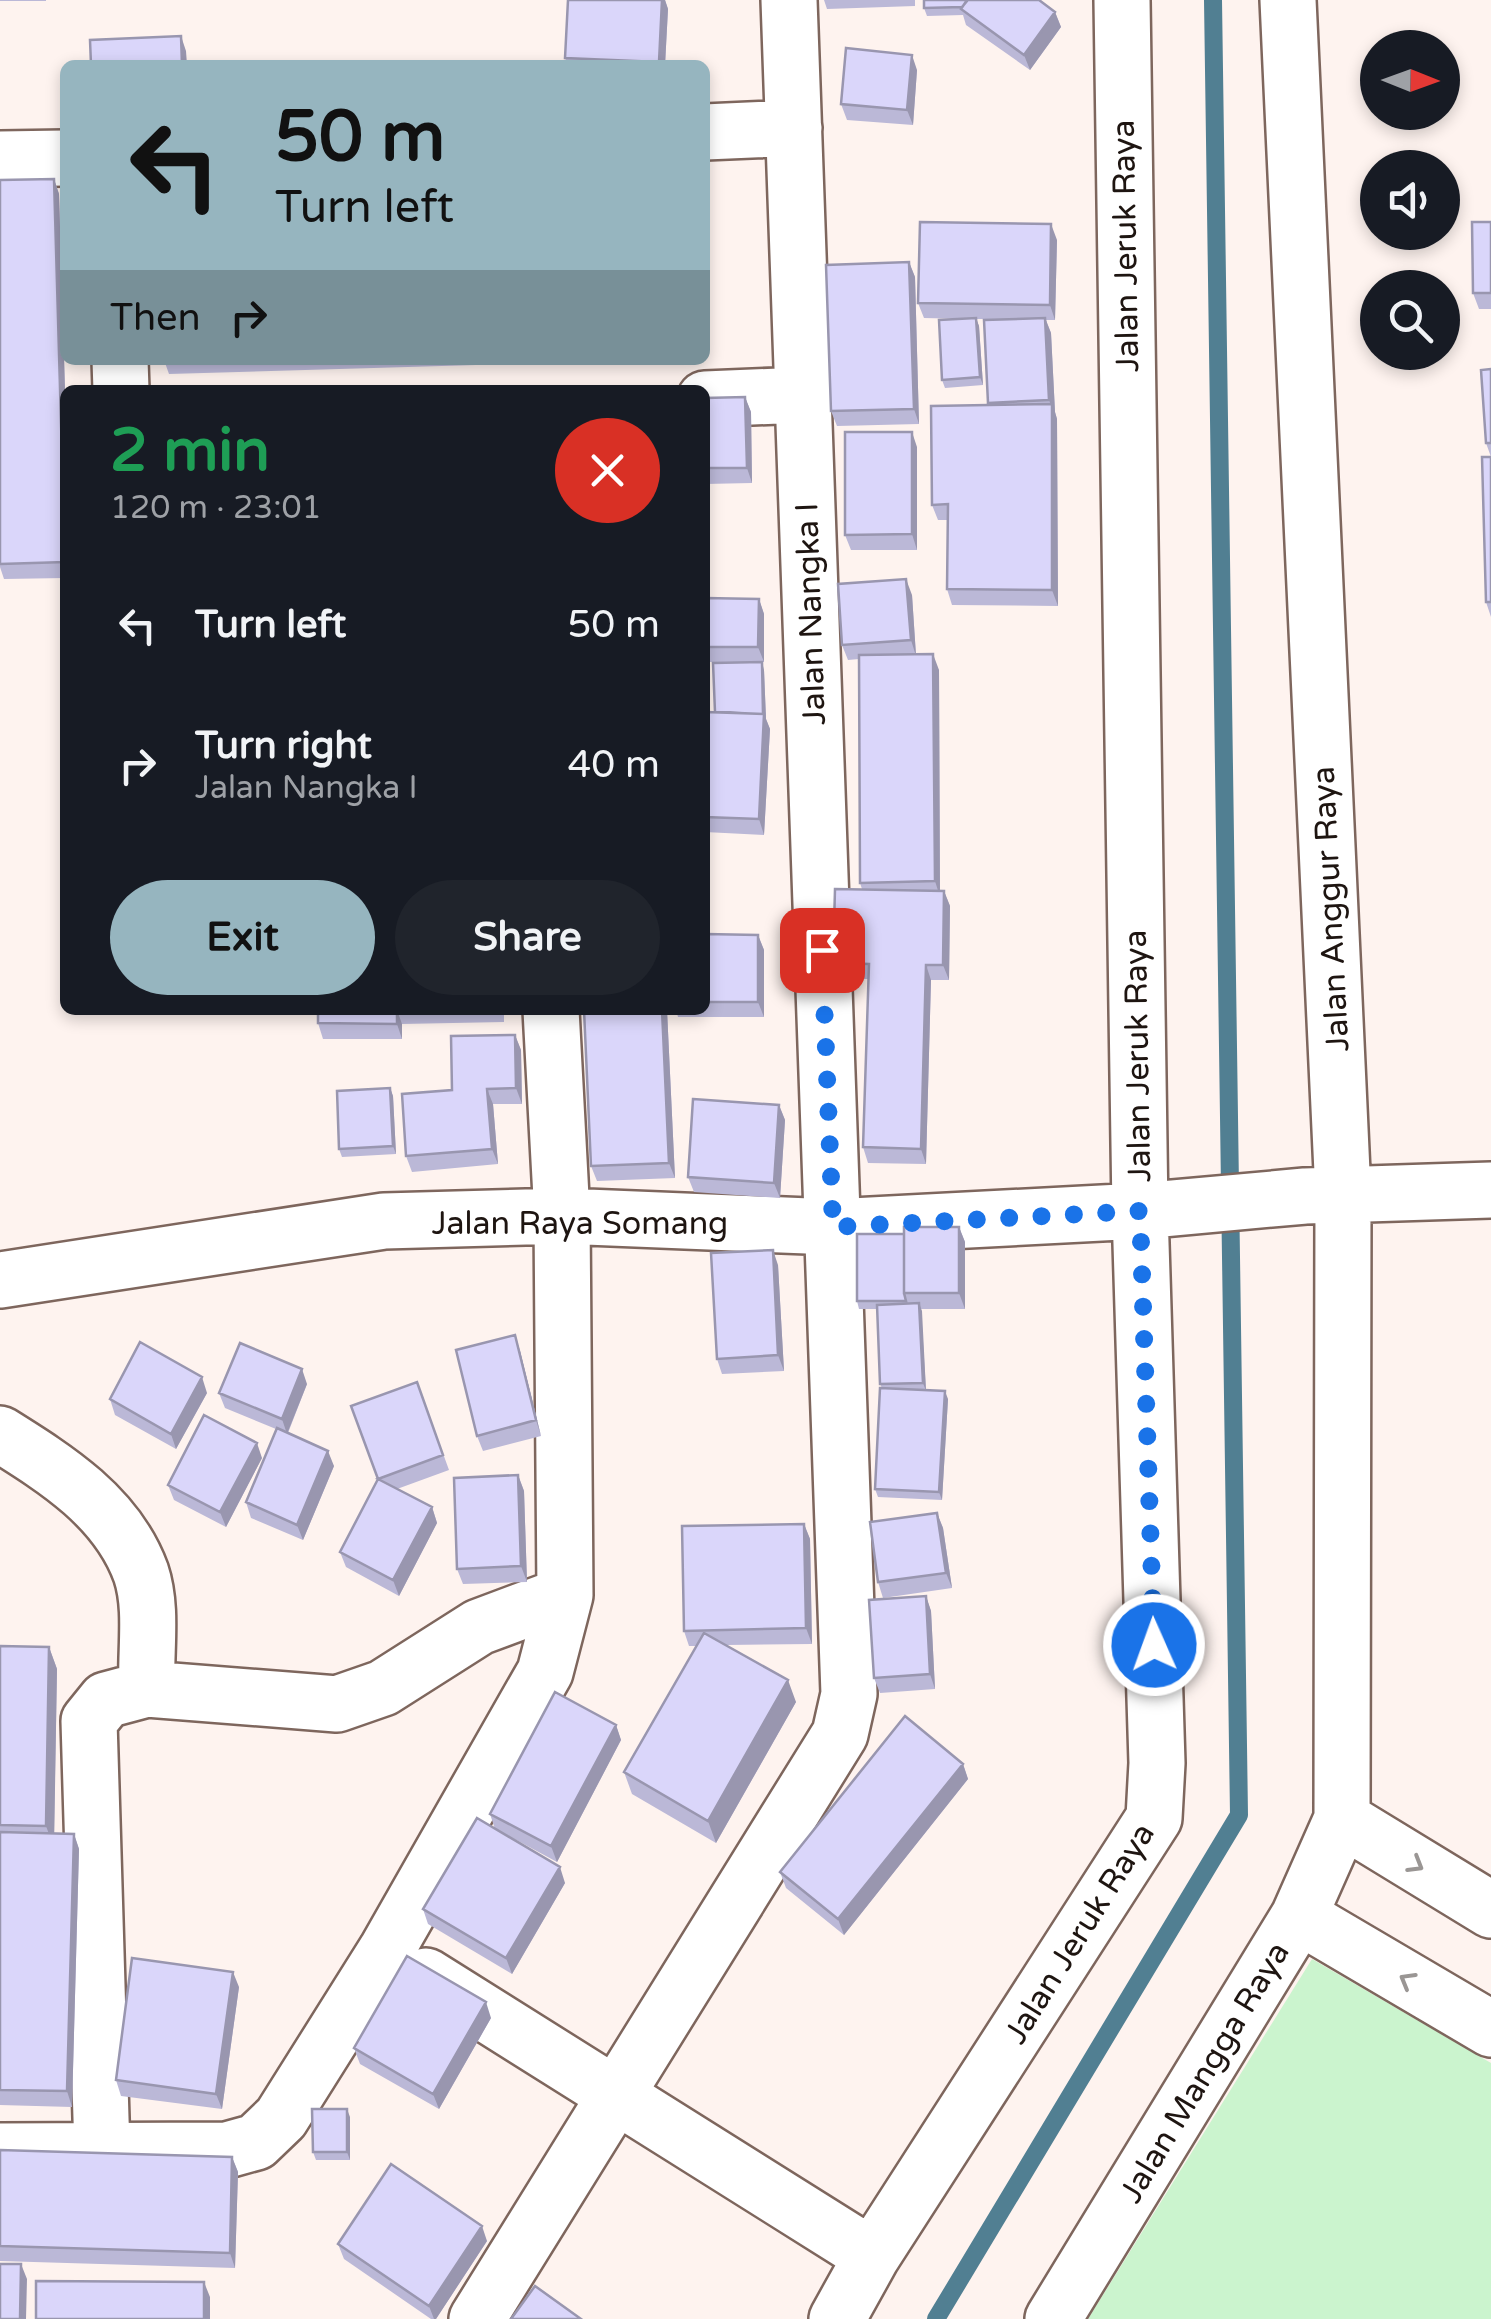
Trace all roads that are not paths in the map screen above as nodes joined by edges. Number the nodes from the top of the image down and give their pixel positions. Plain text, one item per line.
1 (789, 0) edge
2 (1122, 0) edge
3 (1288, 0) edge
4 (794, 128) junction
5 (710, 132) edge
6 (60, 158) edge
7 (0, 159) edge
8 (802, 395) junction
9 (710, 399) edge
10 (551, 1015) edge
11 (1491, 1190) edge
12 (1324, 1195) junction
13 (1152, 1208) junction
14 (562, 1216) junction
15 (833, 1227) junction
16 (0, 1280) edge
17 (0, 1434) edge
18 (565, 1595) junction
19 (147, 1689) junction
20 (1342, 1819) junction
21 (1491, 1910) edge
22 (1299, 1916) junction
23 (386, 1952) junction
24 (1491, 2029) edge
25 (618, 2095) junction
26 (0, 2151) edge
27 (102, 2151) junction
28 (872, 2256) junction
29 (477, 2319) edge
30 (837, 2319) edge
31 (1053, 2319) edge

1 - 4 street, Jalan Nangka I
2 - 13 street, Jalan Jeruk Raya
3 - 12 street, Jalan Anggur Raya
4 - 5 street
4 - 8 street, Jalan Nangka I
6 - 7 street
8 - 9 street
8 - 15 street, Jalan Nangka I
10 - 14 street
11 - 12 street, Jalan Raya Somang
12 - 13 street, Jalan Raya Somang
12 - 20 street, Jalan Anggur Raya
13 - 15 street, Jalan Raya Somang
13 - 28 street, Jalan Jeruk Raya
14 - 15 street, Jalan Raya Somang
14 - 16 street, Jalan Raya Somang
14 - 18 street
15 - 25 street, Jalan Nangka I
17 - 19 street
18 - 19 street
18 - 23 street
19 - 27 street
20 -> 21 street
20 - 22 street, Jalan Mangga Raya
24 -> 22 street
22 - 31 street, Jalan Mangga Raya
23 - 25 street
23 - 27 street
25 - 28 street
25 - 29 street, Jalan Nangka I
26 - 27 street
28 - 30 street, Jalan Jeruk Raya

